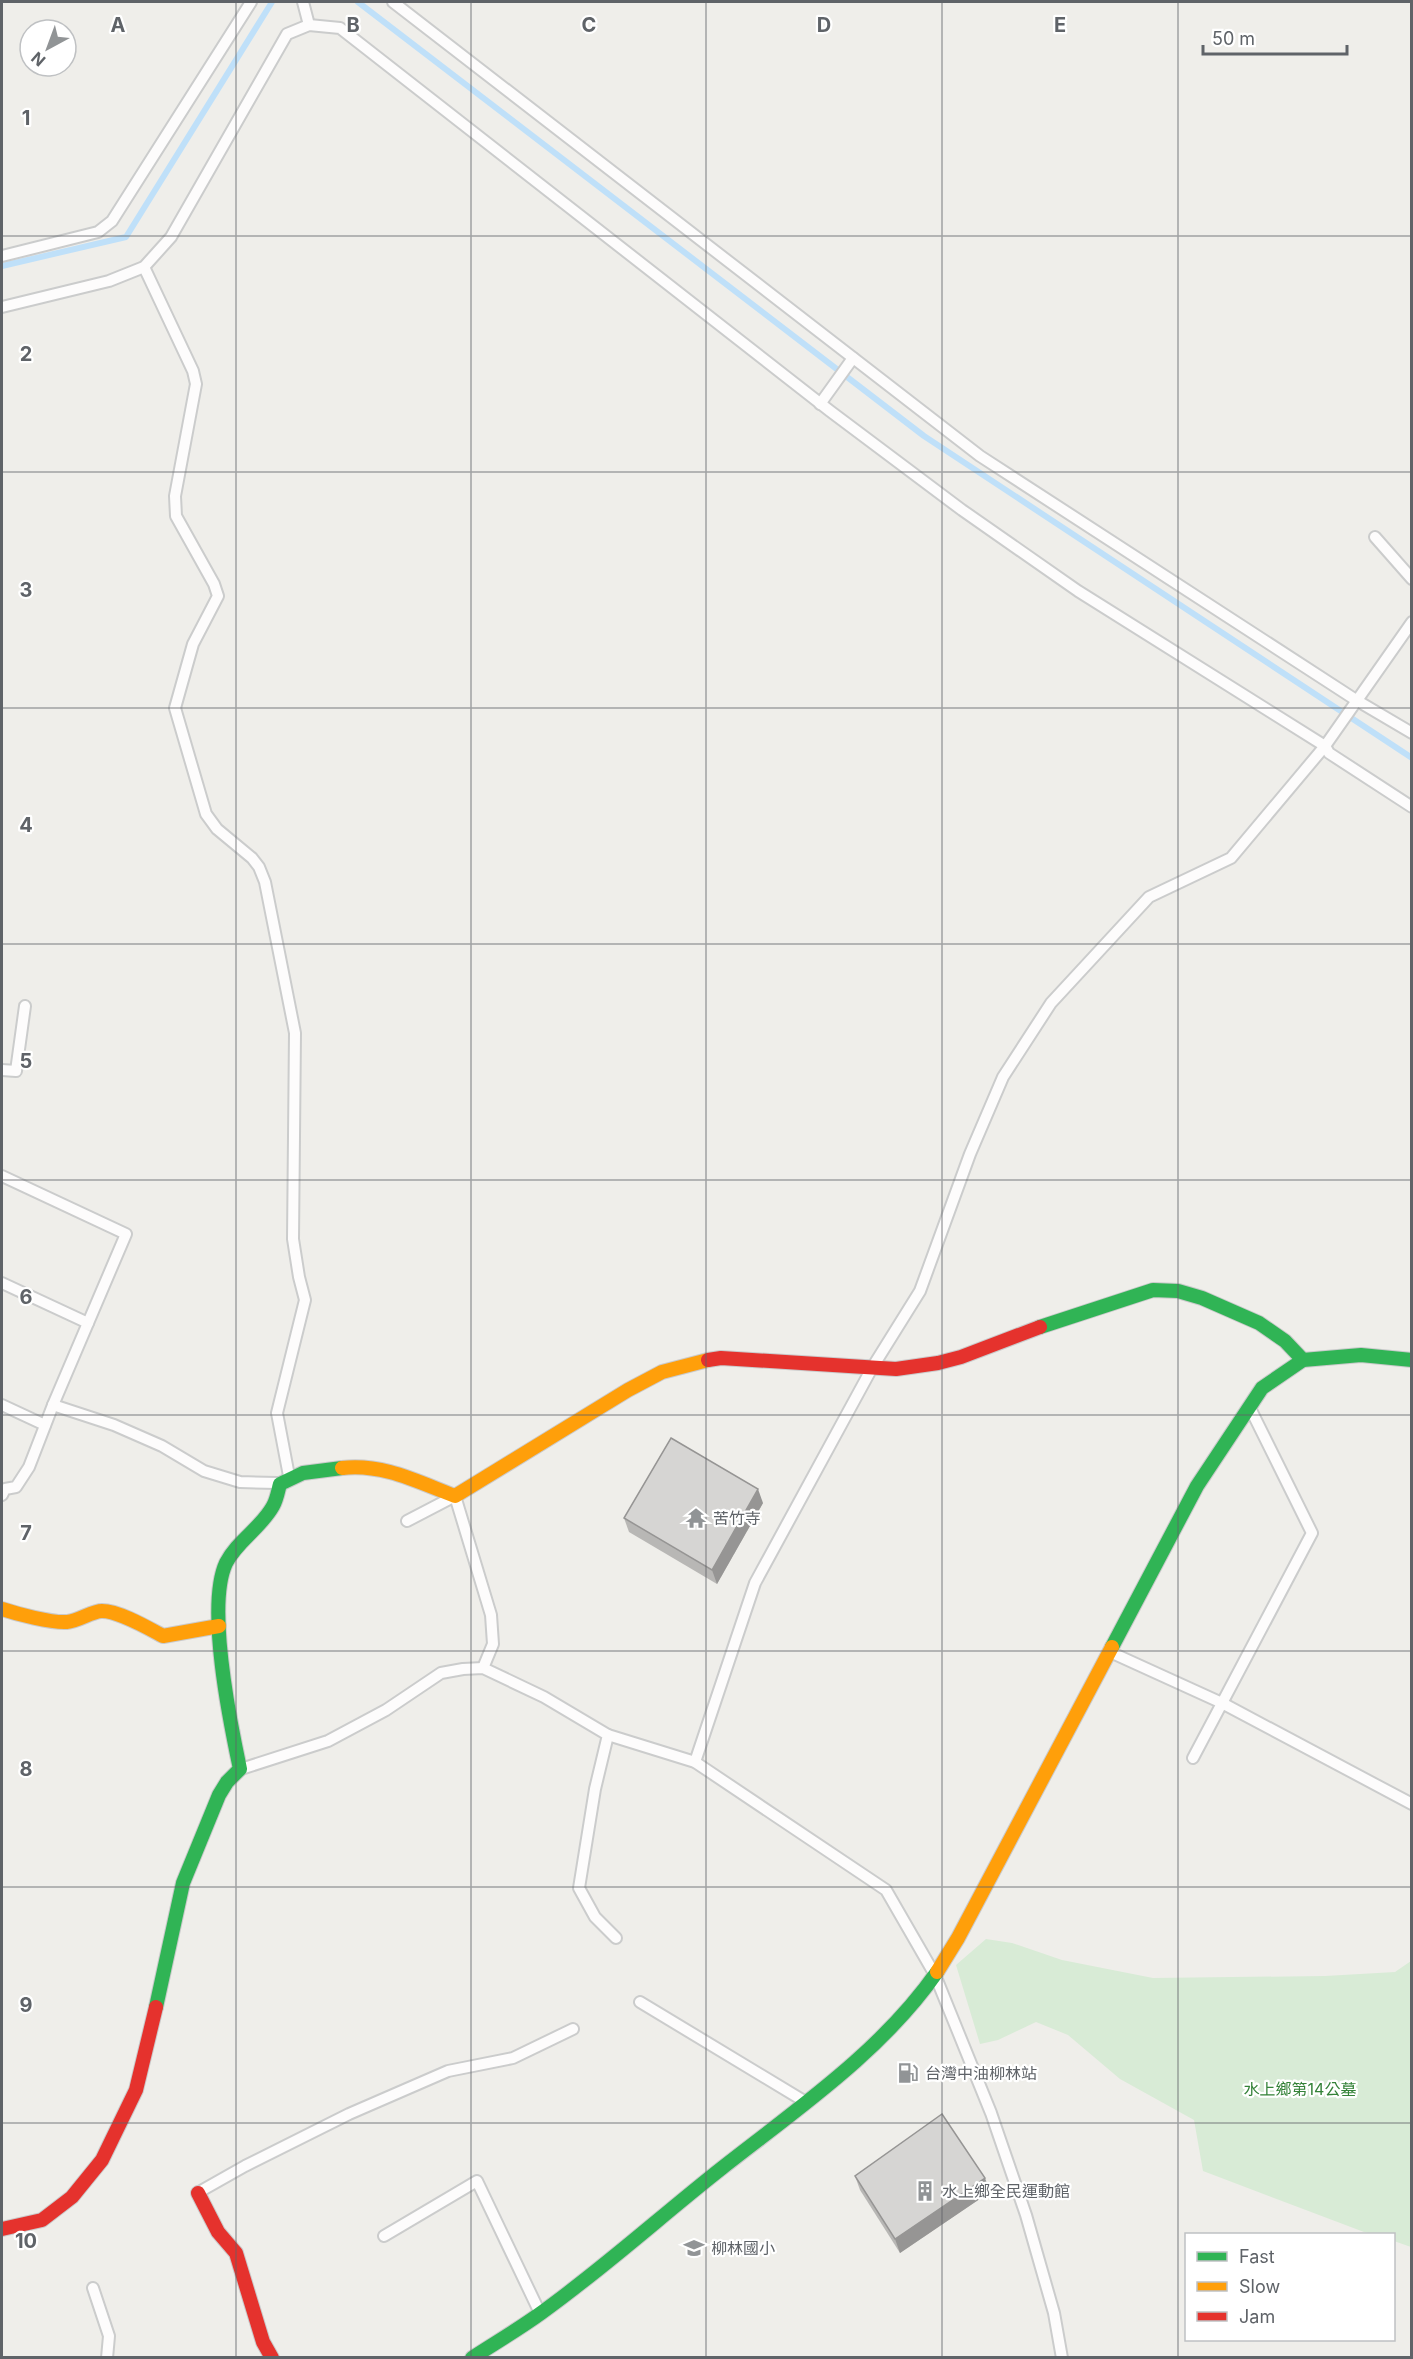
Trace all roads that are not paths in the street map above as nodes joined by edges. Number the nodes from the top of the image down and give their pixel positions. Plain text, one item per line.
1 (251, 2) edge
2 (303, 2) edge
3 (393, 2) edge
4 (309, 25) junction
5 (2, 256) edge
6 (144, 267) junction
7 (2, 307) edge
8 (853, 358) junction
9 (820, 404) junction
10 (1375, 537) dead end
11 (1412, 579) edge
12 (1412, 622) edge
13 (1356, 700) junction
14 (1412, 733) edge
15 (1325, 746) junction
16 (1412, 807) edge
17 (25, 1006) dead end
18 (2, 1070) edge
19 (2, 1176) edge
20 (2, 1283) edge
21 (88, 1323) junction
22 (1303, 1360) junction
23 (1412, 1360) edge
24 (872, 1368) junction
25 (2, 1405) edge
26 (53, 1405) junction
27 (1250, 1407) junction
28 (45, 1425) junction
29 (285, 1481) junction
30 (3, 1490) edge
31 (455, 1496) junction
32 (407, 1521) dead end
33 (2, 1609) edge
34 (219, 1626) junction
35 (1110, 1652) junction
36 (483, 1668) junction
37 (1222, 1703) junction
38 (608, 1735) junction
39 (1192, 1758) dead end
40 (695, 1762) junction
41 (240, 1769) junction
42 (1412, 1804) edge
43 (616, 1938) dead end
44 (935, 1975) junction
45 (640, 2002) dead end
46 (573, 2029) dead end
47 (806, 2102) junction
48 (198, 2193) joint
49 (2, 2229) edge
50 (384, 2236) dead end
51 (93, 2288) dead end
52 (540, 2314) junction
53 (108, 2358) edge
54 (272, 2358) edge
55 (472, 2358) edge
56 (1062, 2358) edge

1 - 5 lane
2 - 4 lane
3 - 8 lane
4 - 6 lane
4 - 9 lane
6 - 7 lane
6 - 29 lane
8 - 9 lane
8 - 13 lane
9 - 15 lane
10 - 11 lane
12 - 13 lane
13 - 14 lane
13 - 15 lane
15 - 16 lane
15 - 24 lane
17 - 18 lane
19 - 21 lane
20 - 21 lane
21 - 26 lane
22 - 23 street
22 - 24 street
22 - 27 street
24 - 31 street
24 - 40 lane
25 - 28 lane
26 - 28 lane
26 - 29 lane
27 - 35 street
27 - 37 lane
28 - 30 lane
29 - 31 street
29 - 34 street
31 - 32 lane
31 - 36 lane
33 - 34 street
34 - 41 street
35 - 37 lane
35 - 44 street
36 - 38 lane
36 - 41 lane
37 - 39 lane
37 - 42 lane
38 - 40 lane
38 - 43 lane
40 - 44 lane
41 - 49 street
44 - 47 street
44 - 56 lane
45 - 47 lane
46 - 48 lane
47 - 52 street
48 - 54 street
50 - 52 lane
51 - 53 lane
52 - 55 street

